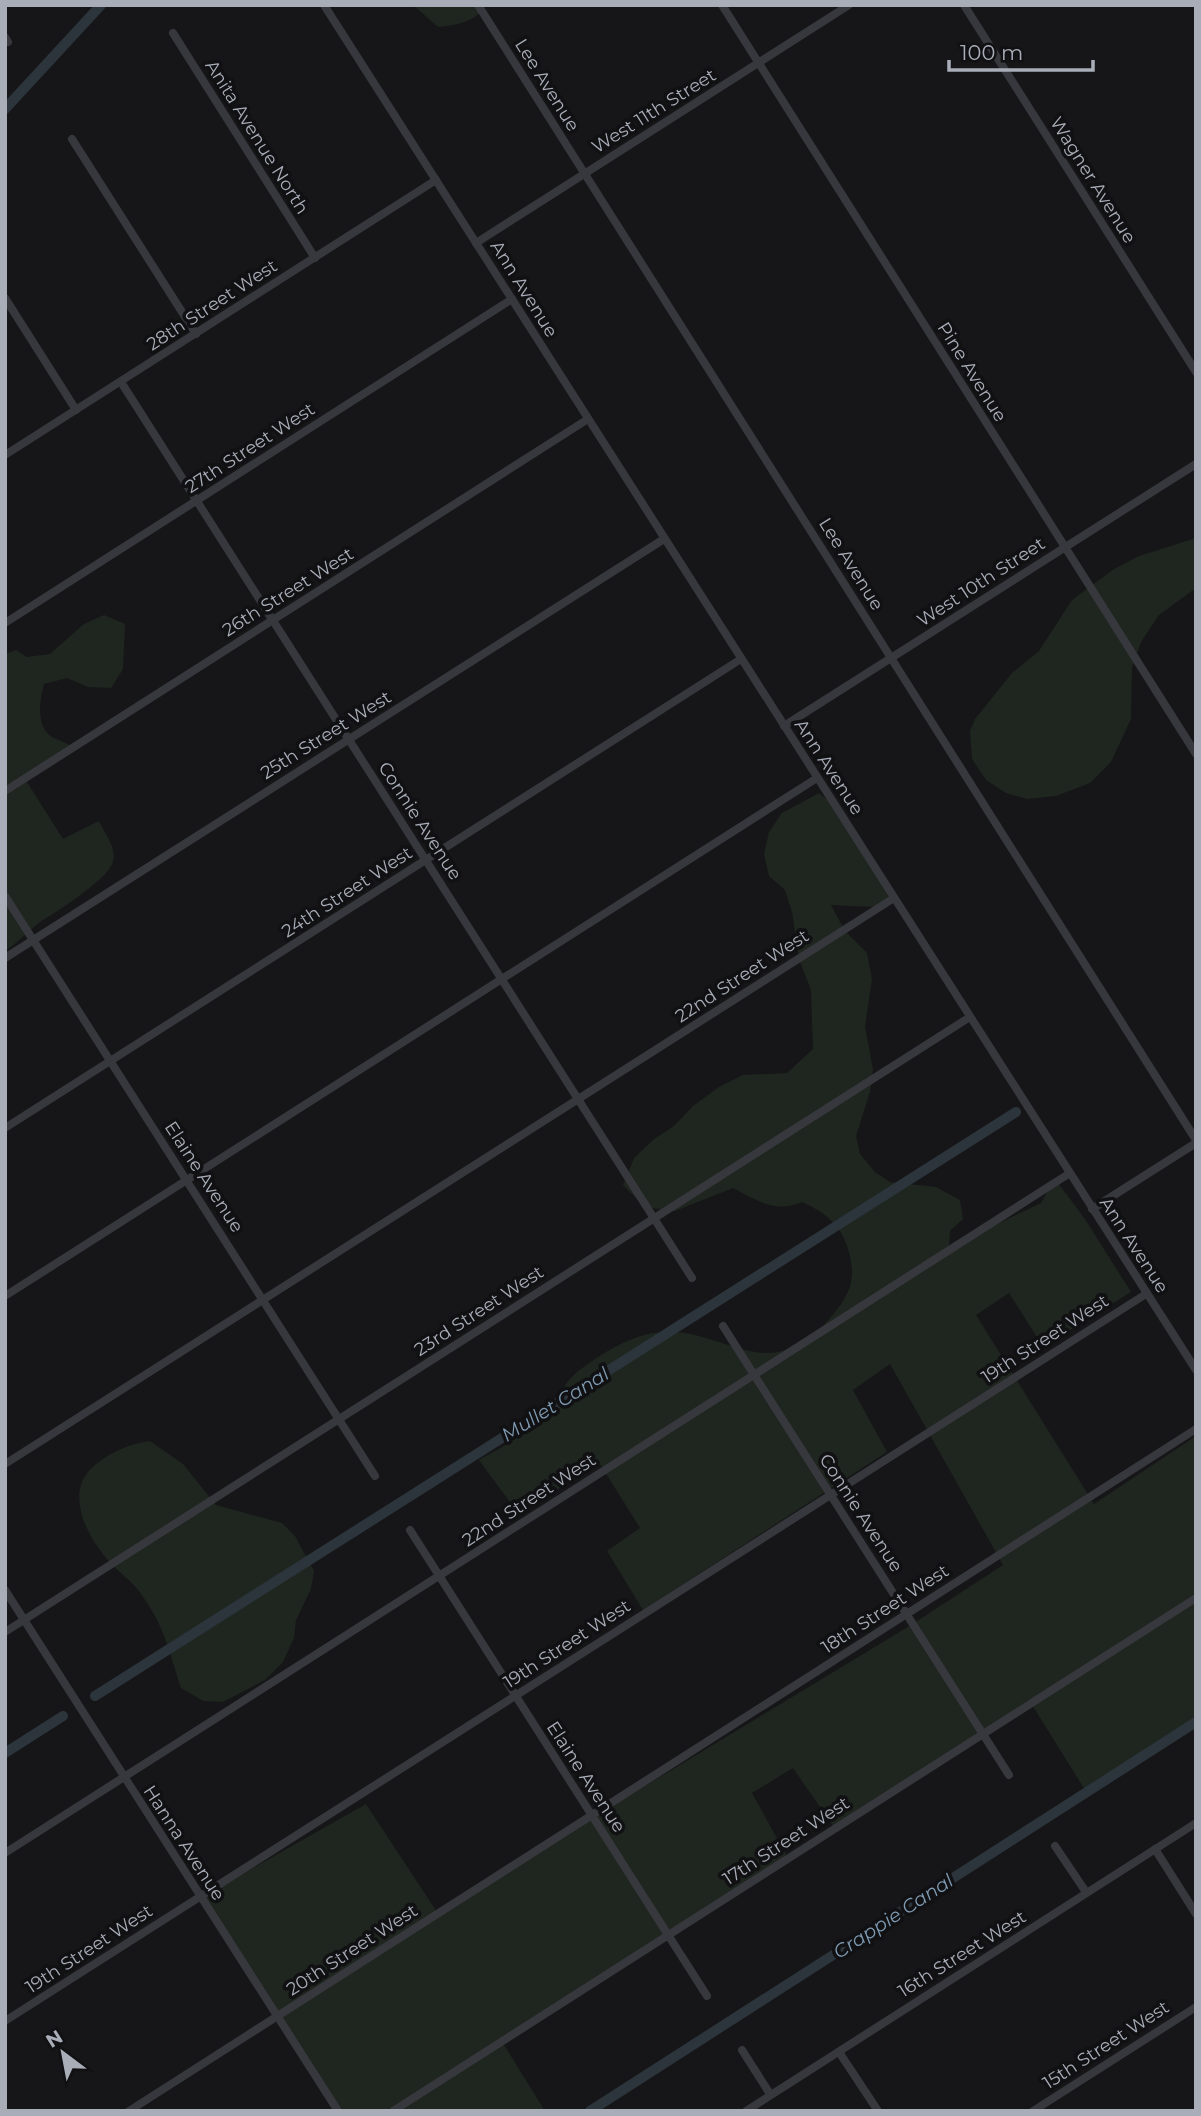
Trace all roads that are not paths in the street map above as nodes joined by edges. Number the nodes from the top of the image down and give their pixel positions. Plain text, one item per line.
1 (324, 5) edge
2 (478, 5) edge
3 (722, 5) edge
4 (849, 5) edge
5 (964, 5) edge
6 (173, 33) dead end
7 (759, 63) junction
8 (72, 139) dead end
9 (583, 175) junction
10 (436, 180) junction
11 (476, 243) junction
12 (315, 258) junction
13 (5, 298) edge
14 (512, 299) junction
15 (196, 334) junction
16 (1196, 372) edge
17 (121, 382) junction
18 (76, 410) junction
19 (588, 419) junction
20 (5, 456) edge
21 (1196, 464) edge
22 (197, 501) junction
23 (664, 538) junction
24 (1065, 547) junction
25 (273, 621) junction
26 (5, 623) edge
27 (892, 658) junction
28 (741, 659) junction
29 (783, 726) junction
30 (349, 739) junction
31 (1196, 754) edge
32 (817, 778) junction
33 (5, 792) edge
34 (426, 860) junction
35 (5, 896) edge
36 (894, 898) junction
37 (33, 940) junction
38 (5, 958) edge
39 (502, 979) junction
40 (970, 1017) junction
41 (111, 1061) junction
42 (578, 1099) junction
43 (5, 1128) edge
44 (1196, 1141) edge
45 (1070, 1173) junction
46 (187, 1180) junction
47 (1092, 1209) junction
48 (654, 1218) junction
49 (692, 1278) dead end
50 (1146, 1294) junction
51 (5, 1296) edge
52 (263, 1300) junction
53 (723, 1326) dead end
54 (1196, 1370) edge
55 (754, 1374) junction
56 (340, 1419) junction
57 (1196, 1429) edge
58 (5, 1464) edge
59 (375, 1476) dead end
60 (831, 1495) junction
61 (410, 1530) dead end
62 (439, 1576) junction
63 (5, 1590) edge
64 (1196, 1598) edge
65 (907, 1614) junction
66 (24, 1620) junction
67 (5, 1632) edge
68 (516, 1696) junction
69 (983, 1734) junction
70 (1009, 1775) dead end
71 (123, 1777) junction
72 (592, 1815) junction
73 (1196, 1823) edge
74 (1055, 1846) dead end
75 (1155, 1849) junction
76 (5, 1853) edge
77 (1086, 1892) junction
78 (200, 1897) junction
79 (1196, 1913) edge
80 (668, 1934) junction
81 (707, 1996) dead end
82 (1196, 2007) edge
83 (277, 2016) junction
84 (5, 2021) edge
85 (742, 2050) dead end
86 (839, 2052) junction
87 (770, 2094) junction
88 (129, 2111) edge
89 (338, 2111) edge
90 (393, 2111) edge
91 (746, 2111) edge
92 (878, 2111) edge
93 (1032, 2111) edge

1 - 10 street, Ann Avenue
2 - 9 street, Lee Avenue
3 - 7 street, Pine Avenue
4 - 7 street, West 11th Street
5 - 16 street, Wagner Avenue
6 - 12 street, Anita Avenue North
7 - 9 street, West 11th Street
7 - 24 street, Pine Avenue
8 - 15 street
9 - 11 street, West 11th Street
9 - 27 street, Lee Avenue
10 - 11 street, Ann Avenue
10 - 12 street, 28th Street West
11 - 14 street, Ann Avenue
12 - 15 street, 28th Street West
13 - 18 street
14 - 19 street, Ann Avenue
14 - 22 street, 27th Street West
15 - 17 street, 28th Street West
17 - 18 street, 28th Street West
17 - 22 street, Connie Avenue
18 - 20 street, 28th Street West
19 - 23 street, Ann Avenue
19 - 25 street, 26th Street West
21 - 24 street, West 10th Street
22 - 25 street, Connie Avenue
22 - 26 street, 27th Street West
23 - 28 street, Ann Avenue
23 - 30 street, 25th Street West
24 - 27 street, West 10th Street
24 - 31 street, Pine Avenue
25 - 30 street, Connie Avenue
25 - 33 street, 26th Street West
27 - 29 street, West 10th Street
27 - 44 street, Lee Avenue
28 - 29 street, Ann Avenue
28 - 34 street, 24th Street West
29 - 32 street, Ann Avenue
30 - 34 street, Connie Avenue
30 - 37 street, 25th Street West
32 - 36 street, Ann Avenue
32 - 39 street
34 - 39 street, Connie Avenue
34 - 41 street, 24th Street West
35 - 37 street, Elaine Avenue
36 - 40 street, Ann Avenue
36 - 42 street, 22nd Street West
37 - 38 street, 25th Street West
37 - 41 street, Elaine Avenue
39 - 42 street, Connie Avenue
39 - 46 street
40 - 45 street, Ann Avenue
40 - 48 street, 23rd Street West
41 - 43 street, 24th Street West
41 - 46 street, Elaine Avenue
42 - 48 street, Connie Avenue
42 - 52 street, 22nd Street West
44 - 47 street
45 - 47 street, Ann Avenue
45 - 55 street, 22nd Street West
46 - 51 street
46 - 52 street, Elaine Avenue
47 - 50 street, Ann Avenue
48 - 49 street, Connie Avenue
48 - 56 street, 23rd Street West
50 - 54 street, Ann Avenue
50 - 60 street, 19th Street West
52 - 56 street, Elaine Avenue
52 - 58 street, 22nd Street West
53 - 55 street, Connie Avenue
55 - 60 street, Connie Avenue
55 - 62 street, 22nd Street West
56 - 59 street, Elaine Avenue
56 - 66 street, 23rd Street West
57 - 65 street, 18th Street West
60 - 65 street, Connie Avenue
60 - 68 street, 19th Street West
61 - 62 street, Elaine Avenue
62 - 68 street, Elaine Avenue
62 - 71 street, 22nd Street West
63 - 66 street, Hanna Avenue
64 - 69 street, 17th Street West
65 - 69 street, Connie Avenue
65 - 72 street, 18th Street West
66 - 67 street, 23rd Street West
66 - 71 street, Hanna Avenue
68 - 72 street, Elaine Avenue
68 - 78 street, 19th Street West
69 - 70 street, Connie Avenue
69 - 80 street, 17th Street West
71 - 76 street, 22nd Street West
71 - 78 street, Hanna Avenue
72 - 80 street, Elaine Avenue
72 - 83 street, 20th Street West
73 - 75 street, 16th Street West
74 - 77 street
75 - 77 street, 16th Street West
75 - 79 street
77 - 86 street, 16th Street West
78 - 83 street, Hanna Avenue
78 - 84 street, 19th Street West
80 - 81 street, Elaine Avenue
80 - 90 street, 17th Street West
82 - 93 street, 15th Street West
83 - 88 street, 20th Street West
83 - 89 street, Hanna Avenue
85 - 87 street
86 - 87 street, 16th Street West
86 - 92 street
87 - 91 street, 16th Street West

